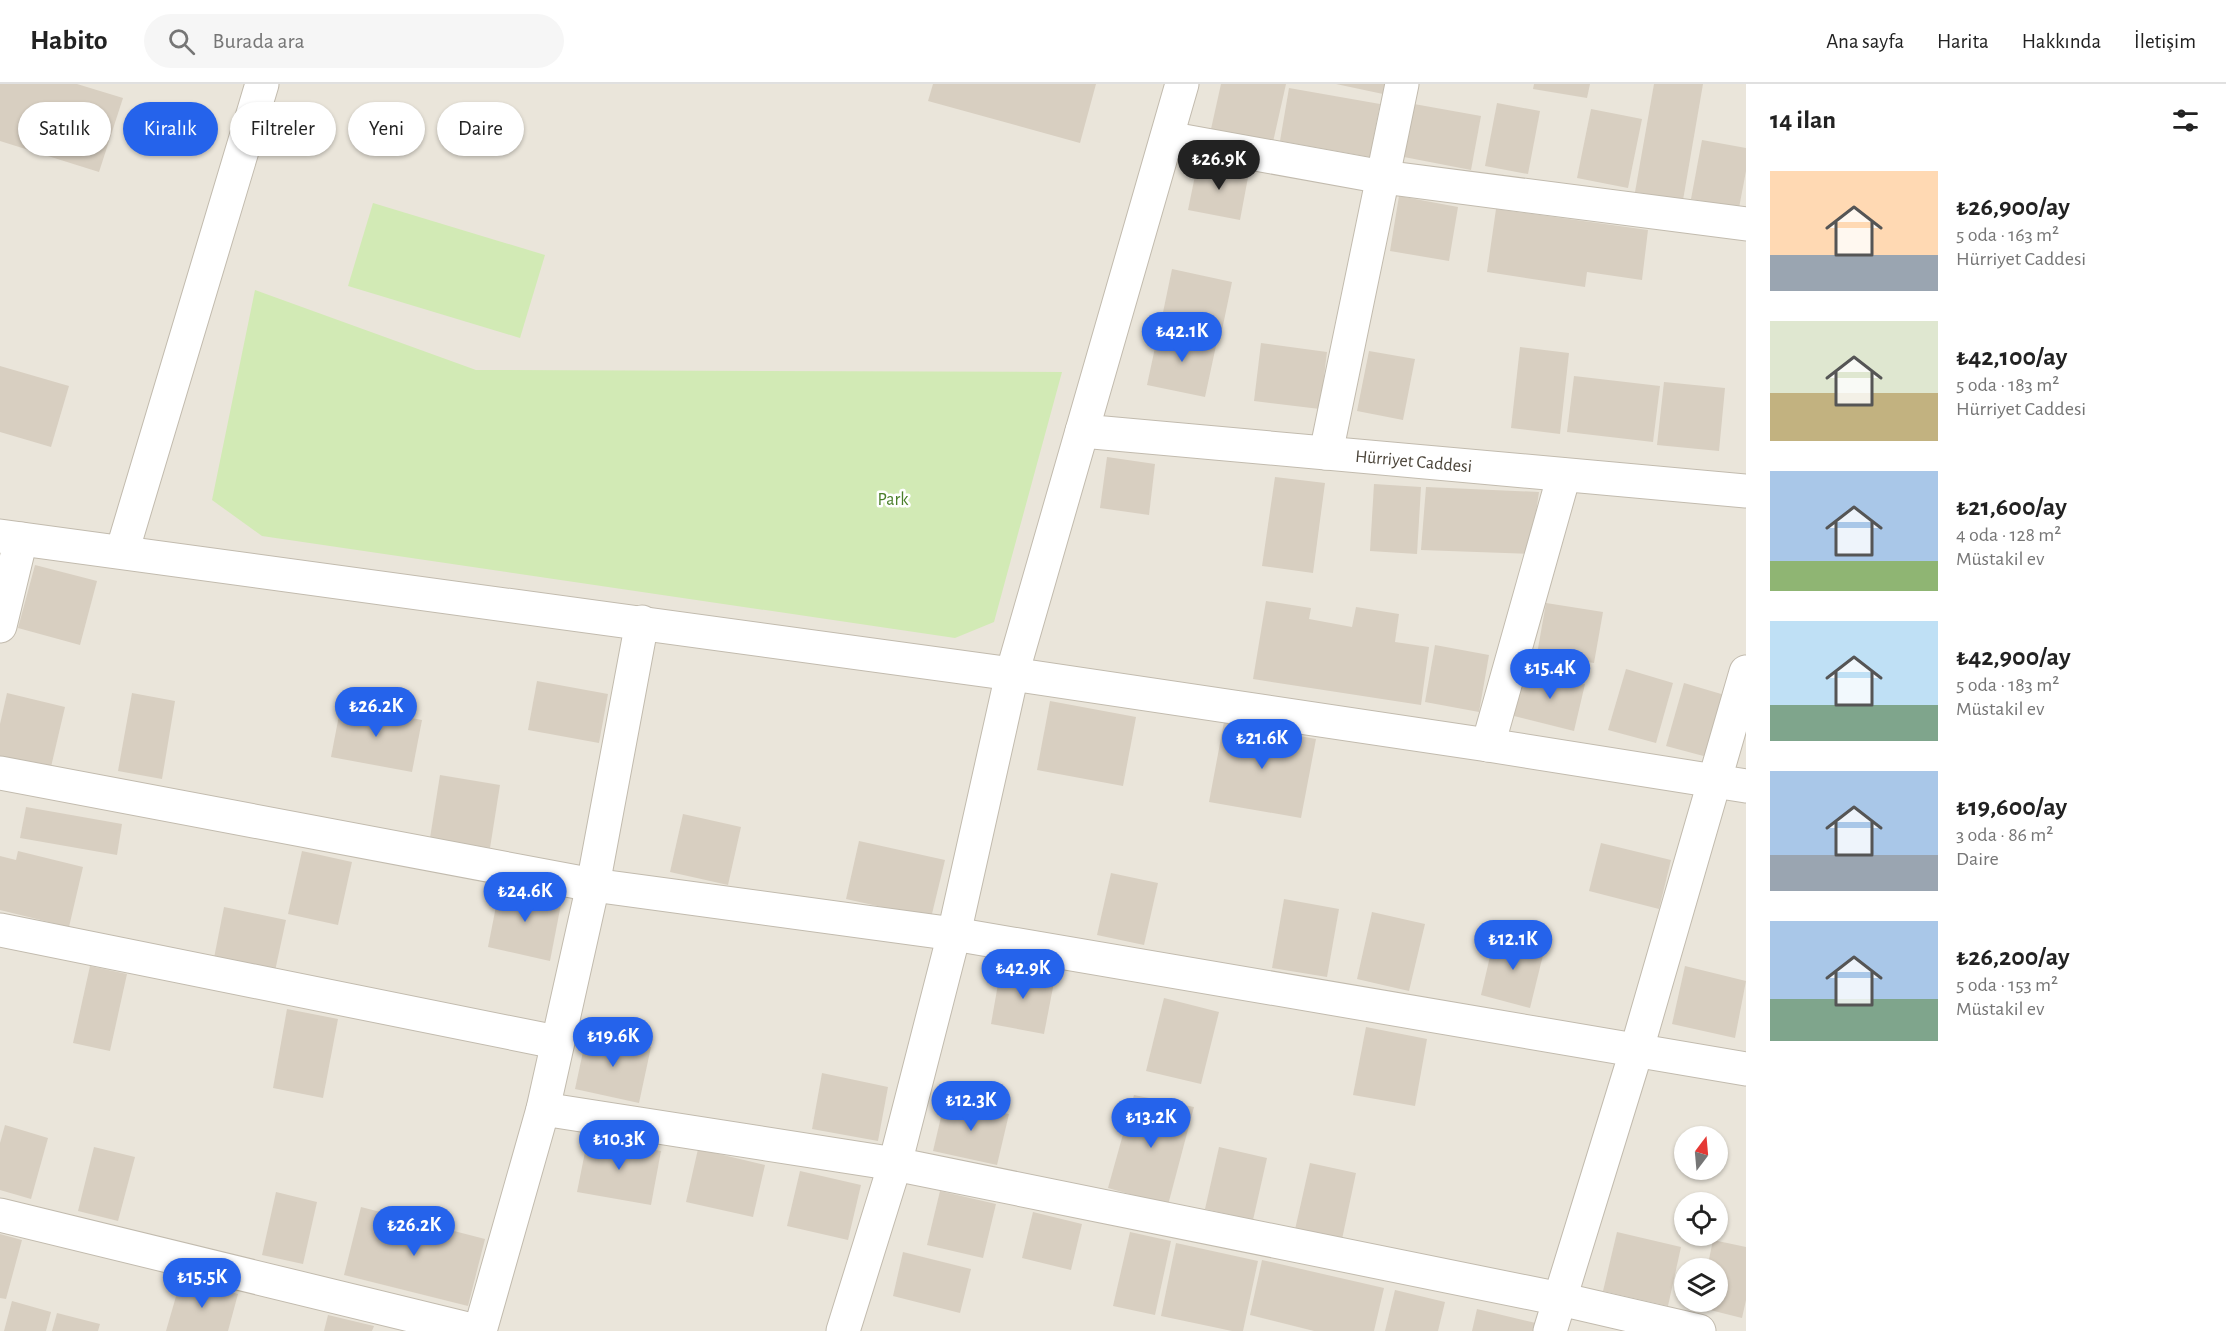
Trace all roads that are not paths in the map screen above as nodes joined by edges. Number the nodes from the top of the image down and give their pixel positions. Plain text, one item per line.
1 (262, 84) edge
2 (1182, 84) edge
3 (1402, 84) edge
4 (1167, 138) junction
5 (1383, 177) junction
6 (1746, 224) edge
7 (1082, 431) junction
8 (1326, 453) junction
9 (1564, 475) junction
10 (1746, 491) edge
11 (11, 537) edge
12 (122, 552) junction
13 (642, 622) junction
14 (0, 626) edge
15 (1746, 672) edge
16 (1012, 674) junction
17 (1488, 745) junction
18 (0, 773) edge
19 (1730, 783) edge
20 (594, 885) junction
21 (0, 930) edge
22 (954, 934) junction
23 (556, 1042) junction
24 (1636, 1052) junction
25 (1746, 1069) edge
26 (543, 1109) junction
27 (895, 1164) junction
28 (0, 1215) edge
29 (1560, 1299) junction
30 (478, 1331) edge
31 (843, 1331) edge
32 (1550, 1331) edge
33 (1699, 1331) edge

1 - 12 street
2 - 4 street
3 - 5 street
4 - 5 street
4 - 7 street
5 - 6 street
5 - 8 street
7 - 8 street, Hürriyet Caddesi
7 - 16 street
8 - 9 street, Hürriyet Caddesi
9 - 10 street, Hürriyet Caddesi
9 - 17 street
11 - 12 street
11 - 14 street
12 - 13 street
13 - 16 street
13 - 20 street
15 - 19 street
16 - 17 street
16 - 22 street
17 - 19 street
18 - 20 street
19 - 24 street
20 - 22 street
20 - 23 street
21 - 23 street
22 - 24 street
22 - 27 street
23 - 26 street
24 - 25 street
24 - 29 street
26 - 27 street
26 - 30 street
27 - 29 street
27 - 31 street
28 - 30 street
29 - 32 street
29 - 33 street

